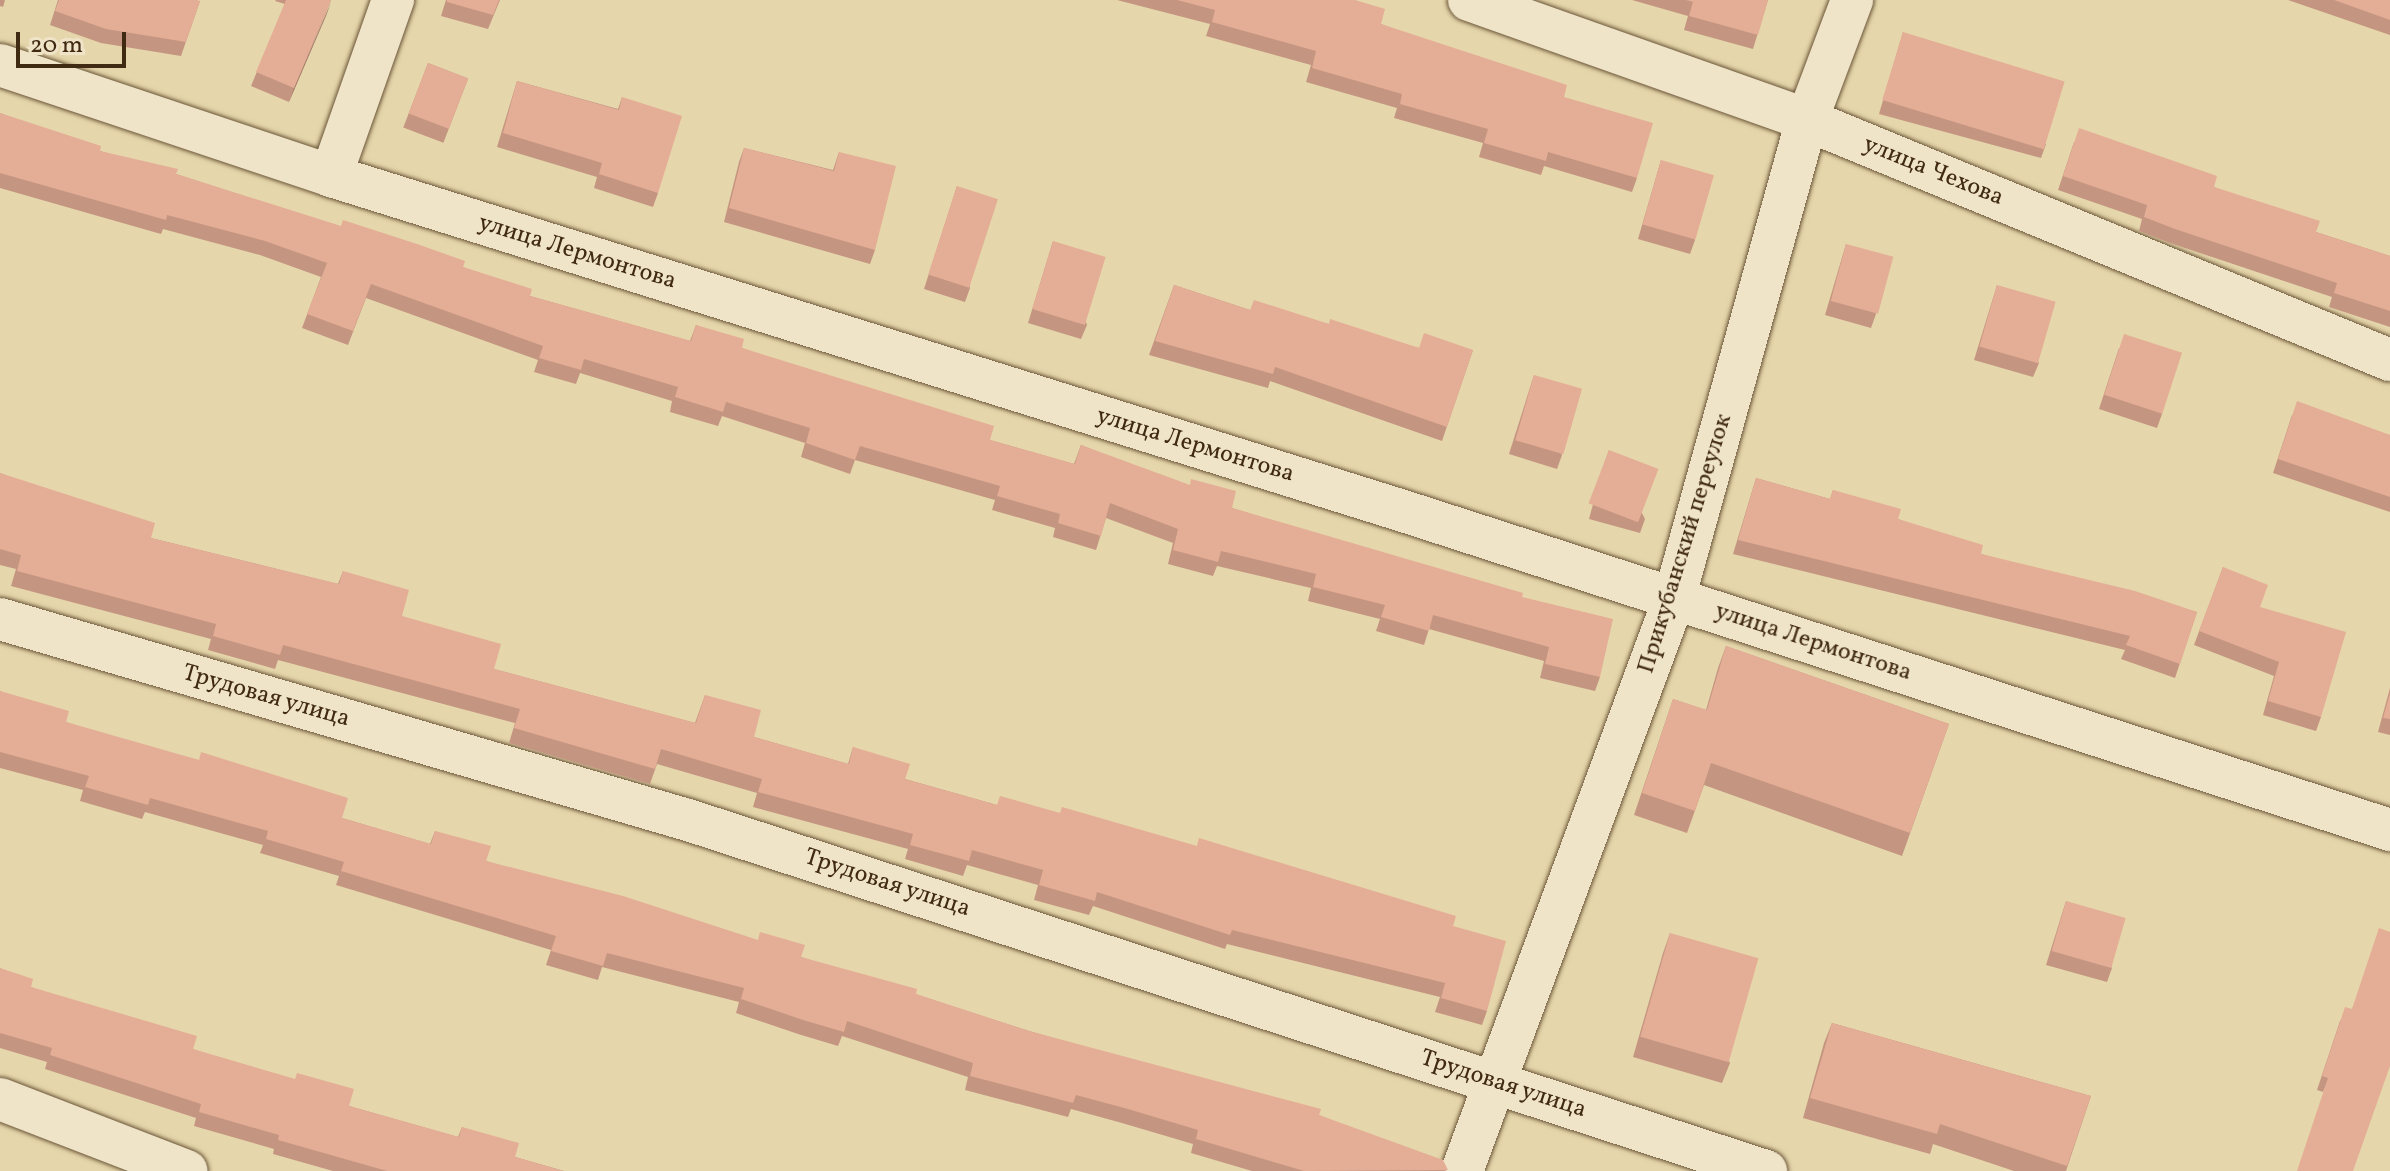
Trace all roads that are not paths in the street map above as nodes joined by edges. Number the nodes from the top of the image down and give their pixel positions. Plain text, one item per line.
1 (393, 0) edge
2 (1469, 0) edge
3 (1852, 0) edge
4 (0, 65) edge
5 (1807, 120) junction
6 (331, 176) junction
7 (2390, 360) edge
8 (1674, 599) junction
9 (0, 619) edge
10 (2390, 830) edge
11 (1496, 1083) junction
12 (0, 1099) edge
13 (187, 1171) edge
14 (1462, 1171) edge
15 (1766, 1171) edge

1 - 6 street
2 - 5 street, улица Чехова
3 - 5 street, Прикубанский переулок
4 - 6 street, улица Лермонтова
5 - 7 street, улица Чехова
5 - 8 street, Прикубанский переулок
6 - 8 street, улица Лермонтова
8 - 10 street, улица Лермонтова
8 - 11 street, Прикубанский переулок
9 - 11 street, Трудовая улица
11 - 14 street, Прикубанский переулок
11 - 15 street, Трудовая улица
12 - 13 street

